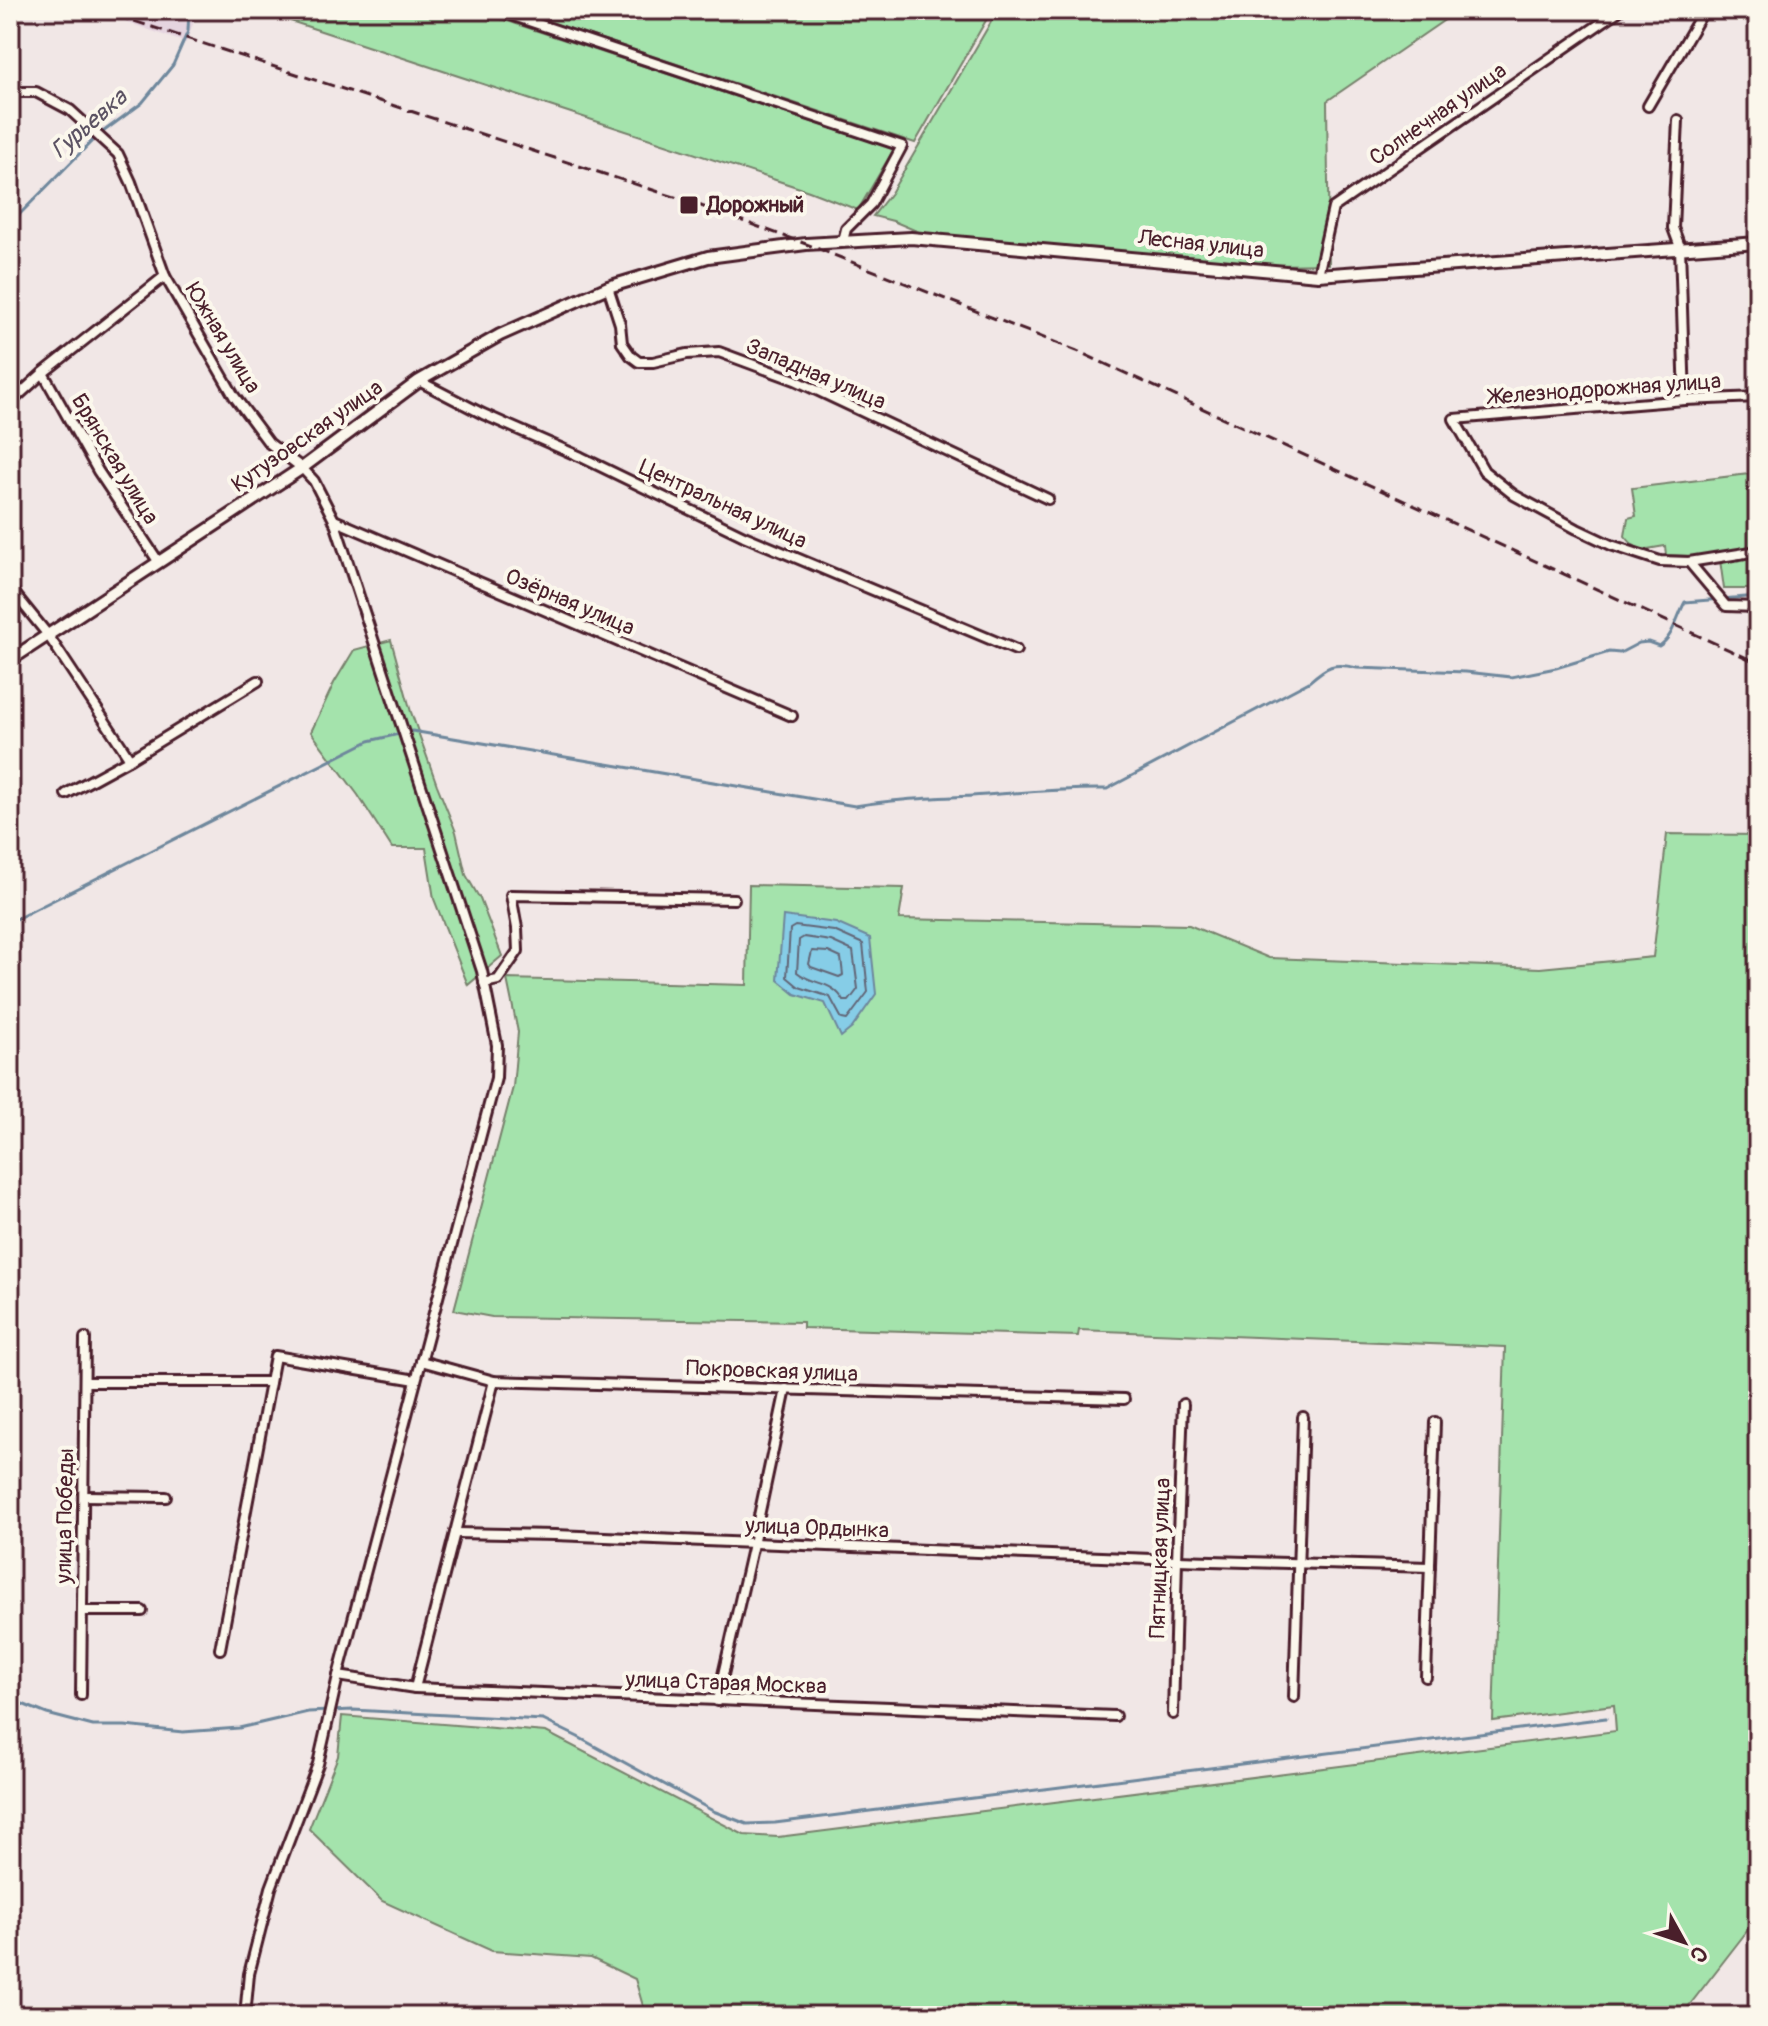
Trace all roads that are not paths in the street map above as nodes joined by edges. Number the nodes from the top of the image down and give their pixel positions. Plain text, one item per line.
1 (496, 10) edge
2 (1620, 10) edge
3 (1704, 10) edge
4 (10, 92) edge
5 (1648, 106) dead end
6 (1678, 120) dead end
7 (843, 241) junction
8 (1758, 243) edge
9 (1680, 247) junction
10 (1318, 275) junction
11 (165, 276) junction
12 (644, 277) joint
13 (608, 287) junction
14 (43, 373) junction
15 (419, 381) junction
16 (1758, 397) edge
17 (1685, 400) junction
18 (10, 403) edge
19 (302, 468) junction
20 (1048, 499) dead end
21 (334, 520) junction
22 (1758, 551) edge
23 (158, 561) junction
24 (1689, 562) junction
25 (10, 588) edge
26 (1758, 607) edge
27 (48, 635) junction
28 (1016, 650) dead end
29 (10, 660) edge
30 (258, 681) dead end
31 (792, 716) dead end
32 (130, 759) junction
33 (66, 794) dead end
34 (734, 899) dead end
35 (484, 983) junction
36 (85, 1338) dead end
37 (421, 1361) junction
38 (416, 1380) junction
39 (494, 1381) junction
40 (85, 1382) junction
41 (270, 1382) junction
42 (786, 1389) junction
43 (1124, 1399) dead end
44 (1183, 1404) dead end
45 (1303, 1417) dead end
46 (1435, 1422) dead end
47 (84, 1496) junction
48 (166, 1497) dead end
49 (455, 1533) junction
50 (753, 1544) junction
51 (1177, 1560) junction
52 (1299, 1563) junction
53 (1430, 1567) junction
54 (82, 1611) junction
55 (142, 1611) dead end
56 (220, 1649) dead end
57 (338, 1676) junction
58 (1426, 1677) dead end
59 (415, 1688) junction
60 (81, 1695) dead end
61 (1294, 1697) dead end
62 (717, 1701) junction
63 (1173, 1714) dead end
64 (1115, 1716) dead end
65 (245, 2016) edge

1 - 7 street
2 - 10 street, Солнечная улица
3 - 5 street
4 - 11 street, Южная улица
6 - 9 street
7 - 10 street, Лесная улица
7 - 12 street, Лесная улица
8 - 9 street, Лесная улица
9 - 10 street, Лесная улица
9 - 17 street
11 - 14 street
11 - 19 street, Южная улица
12 - 13 street, Кутузовская улица
13 - 15 street, Кутузовская улица
13 - 20 street, Западная улица
14 - 18 street
14 - 23 street, Брянская улица
15 - 19 street, Кутузовская улица
15 - 28 street, Центральная улица
16 - 17 street, Железнодорожная улица
17 - 24 street, Железнодорожная улица
19 - 21 street, Южная улица
19 - 23 street, Кутузовская улица
21 - 31 street, Озёрная улица
21 - 35 street, Южная улица
22 - 24 street
23 - 27 street, Кутузовская улица
24 - 26 street
25 - 27 street
27 - 29 street, Кутузовская улица
27 - 32 street
30 - 32 street
32 - 33 street
34 - 35 street
35 - 37 street, Южная улица
36 - 40 street, улица Победы
37 - 38 street, Южная улица
37 - 39 street, Покровская улица
38 - 41 street
38 - 57 street, Южная улица
39 - 42 street, Покровская улица
39 - 49 street
40 - 41 street
40 - 47 street, улица Победы
41 - 56 street
42 - 43 street, Покровская улица
42 - 50 street
44 - 51 street, Пятницкая улица
45 - 52 street
46 - 53 street
47 - 48 street
47 - 54 street, улица Победы
49 - 50 street, улица Ордынка
49 - 59 street
50 - 51 street, улица Ордынка
50 - 62 street
51 - 52 street, улица Ордынка
51 - 63 street, Пятницкая улица
52 - 53 street, улица Ордынка
52 - 61 street
53 - 58 street
54 - 55 street
54 - 60 street, улица Победы
57 - 59 street, улица Старая Москва
57 - 65 street, Южная улица
59 - 62 street, улица Старая Москва
62 - 64 street, улица Старая Москва

